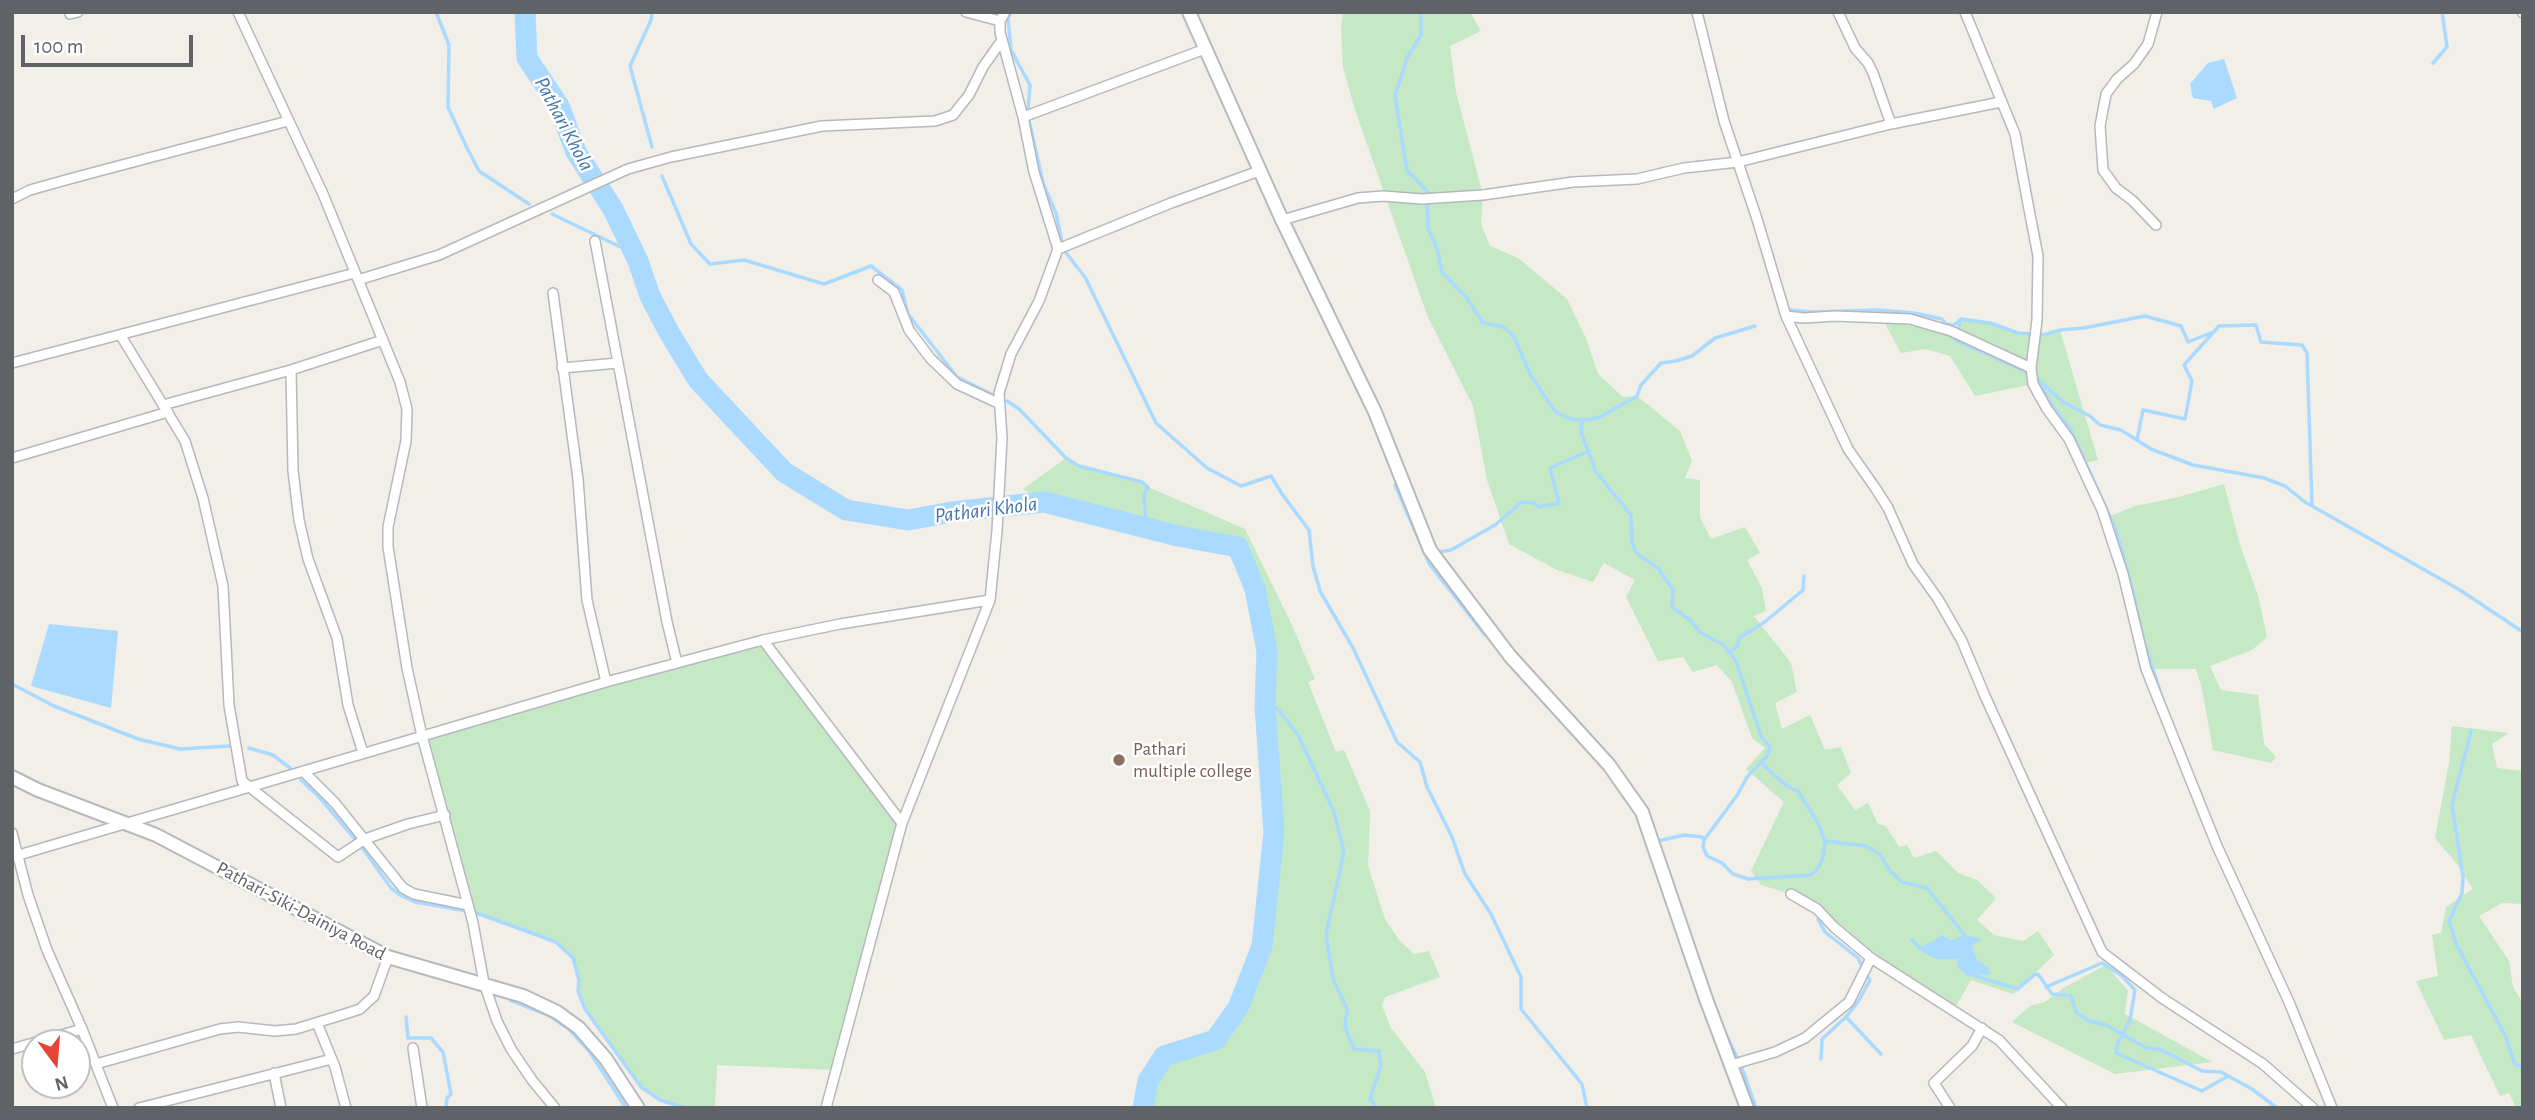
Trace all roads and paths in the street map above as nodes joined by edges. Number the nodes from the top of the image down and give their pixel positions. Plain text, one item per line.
1 (238, 12) edge
2 (966, 12) edge
3 (1189, 12) edge
4 (1697, 12) edge
5 (1838, 12) edge
6 (1965, 12) edge
7 (2157, 12) edge
8 (1003, 17) edge
9 (1002, 40) junction
10 (1205, 50) junction
11 (2001, 102) junction
12 (1023, 117) junction
13 (288, 121) junction
14 (1891, 124) junction
15 (1738, 162) junction
16 (1259, 171) junction
17 (12, 199) edge
18 (1282, 219) junction
19 (2156, 225) dead end
20 (595, 241) dead end
21 (1058, 249) junction
22 (356, 276) junction
23 (878, 280) dead end
24 (553, 293) dead end
25 (1786, 316) junction
26 (121, 336) junction
27 (383, 340) junction
28 (12, 363) edge
29 (618, 363) junction
30 (562, 368) junction
31 (2031, 368) junction
32 (291, 370) junction
33 (1000, 404) junction
34 (166, 409) junction
35 (12, 458) edge
36 (989, 600) junction
37 (763, 640) junction
38 (677, 663) junction
39 (606, 682) junction
40 (422, 736) junction
41 (363, 753) junction
42 (303, 771) junction
43 (12, 777) edge
44 (249, 788) junction
45 (444, 815) junction
46 (902, 823) junction
47 (126, 824) junction
48 (12, 833) edge
49 (365, 839) junction
50 (15, 857) edge
51 (1791, 894) dead end
52 (468, 905) junction
53 (388, 957) junction
54 (1871, 958) junction
55 (484, 983) junction
56 (317, 1023) junction
57 (1982, 1028) junction
58 (82, 1029) edge
59 (413, 1048) dead end
60 (91, 1052) edge
61 (331, 1059) junction
62 (96, 1064) junction
63 (1731, 1065) junction
64 (274, 1073) junction
65 (113, 1108) edge
66 (139, 1108) edge
67 (281, 1108) edge
68 (346, 1108) edge
69 (422, 1108) edge
70 (555, 1108) edge
71 (638, 1108) edge
72 (826, 1108) edge
73 (1747, 1108) edge
74 (1950, 1108) edge
75 (2062, 1108) edge
76 (2314, 1108) edge
77 (2332, 1108) edge

1 - 13 street
2 - 8 street
3 - 10 street
4 - 15 street
5 - 14 street
6 - 11 street
7 - 19 street
8 - 9 street
9 - 12 street
9 - 22 street
10 - 12 street
10 - 16 street
11 - 14 street
11 - 31 street
12 - 21 street
13 - 17 street
13 - 22 street
14 - 15 street
15 - 18 street
15 - 25 street
16 - 18 street
16 - 21 street
18 - 63 street
20 - 29 street
21 - 33 street
22 - 26 street
22 - 27 street
23 - 33 street
24 - 30 street
25 - 31 street
25 - 76 street
26 - 28 street
26 - 34 street
27 - 32 street
27 - 40 street
29 - 30 street
29 - 38 street
30 - 39 street
31 - 77 street
32 - 34 street
32 - 41 street
33 - 36 street
34 - 35 street
34 - 44 street
36 - 37 street
36 - 46 street
37 - 38 street
37 - 46 street
38 - 39 street
39 - 40 street
40 - 41 street
40 - 45 street
41 - 42 street
42 - 44 street
42 - 49 street
43 - 47 street, Pathari-Siki-Dainiya Road
44 - 47 street
44 - 49 street
45 - 49 street
45 - 52 street
46 - 72 street
47 - 50 street
47 - 53 street, Pathari-Siki-Dainiya Road
48 - 50 street
49 - 52 street
50 - 58 street
51 - 54 street
52 - 55 street
53 - 55 street, Pathari-Siki-Dainiya Road
53 - 56 street
54 - 57 street
54 - 63 street
55 - 70 street
55 - 71 street, Pathari-Siki-Dainiya Road
56 - 61 street
56 - 62 street
57 - 74 street
57 - 75 street
59 - 69 street
60 - 62 street
61 - 64 street
61 - 68 street
62 - 65 street
63 - 73 street
64 - 66 street
64 - 67 street

